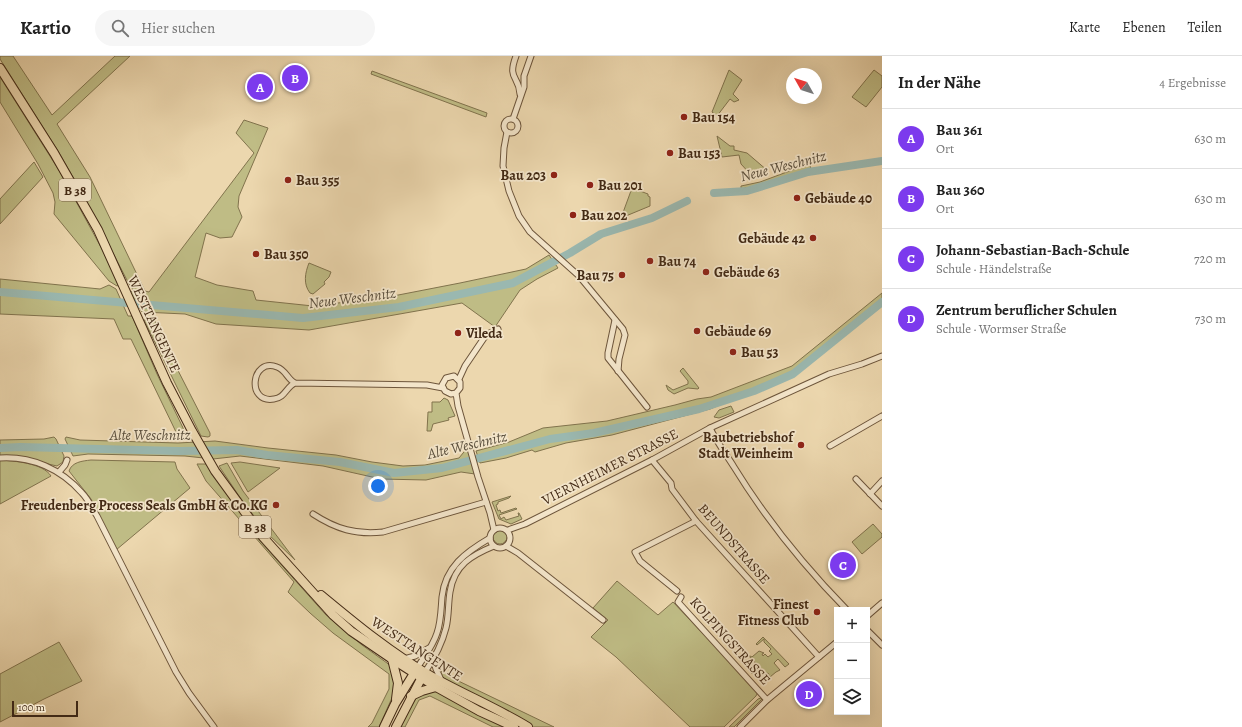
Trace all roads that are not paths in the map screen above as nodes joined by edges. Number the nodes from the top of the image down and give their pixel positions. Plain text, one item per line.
1 (516, 56) edge
2 (531, 56) edge
3 (0, 68) edge
4 (520, 95) junction
5 (513, 118) junction
6 (507, 132) junction
7 (615, 320) junction
8 (498, 329) dead end
9 (882, 356) edge
10 (618, 371) junction
11 (457, 378) junction
12 (295, 383) junction
13 (443, 385) junction
14 (454, 394) junction
15 (647, 407) dead end
16 (882, 416) edge
17 (710, 428) junction
18 (830, 446) dead end
19 (0, 458) edge
20 (67, 460) dead end
21 (652, 460) junction
22 (59, 472) junction
23 (856, 479) dead end
24 (882, 481) edge
25 (870, 494) junction
26 (486, 502) junction
27 (882, 506) edge
28 (313, 514) dead end
29 (490, 514) junction
30 (696, 521) junction
31 (526, 524) junction
32 (499, 528) junction
33 (494, 530) junction
34 (508, 530) junction
35 (510, 536) junction
36 (490, 538) junction
37 (508, 544) junction
38 (494, 546) junction
39 (302, 579) junction
40 (677, 591) dead end
41 (681, 597) dead end
42 (882, 603) edge
43 (844, 607) edge
44 (870, 613) edge
45 (603, 620) dead end
46 (870, 633) edge
47 (836, 643) edge
48 (882, 645) edge
49 (431, 646) junction
50 (819, 657) junction
51 (433, 658) junction
52 (392, 659) junction
53 (404, 659) junction
54 (415, 670) junction
55 (423, 675) junction
56 (439, 685) junction
57 (411, 696) junction
58 (767, 700) junction
59 (395, 704) junction
60 (214, 727) edge
61 (384, 727) edge
62 (396, 727) edge
63 (514, 727) edge
64 (528, 727) edge
65 (740, 727) edge

1 - 4 street
2 - 4 street
3 - 39 main road, WESTTANGENTE / B 38
4 - 5 street
5 - 6 street
5 - 6 street
6 - 7 street
7 - 10 street
7 - 10 street
8 - 11 street
9 - 17 street, VIERNHEIMER STRASSE
10 - 15 street
11 - 13 street
11 - 14 street
12 - 12 street
12 - 13 street
13 - 14 street
14 - 26 street
16 - 18 street
17 - 21 street, VIERNHEIMER STRASSE
17 - 43 street
19 - 22 street
20 - 22 street
21 - 30 street, BEUNDSTRASSE
21 - 31 street, VIERNHEIMER STRASSE
22 - 60 street
23 - 25 street
24 - 25 street
25 - 27 street
26 - 28 street
26 - 29 street
29 - 32 street
29 - 33 street
30 - 40 street, KOLPINGSTRASSE
30 - 50 street, BEUNDSTRASSE
31 - 34 street, VIERNHEIMER STRASSE
31 - 35 street, VIERNHEIMER STRASSE
32 - 33 street
32 - 34 street
33 - 36 street
34 - 35 street
35 - 37 street
36 - 38 street
36 - 49 street
37 - 38 street
37 - 45 street
38 - 51 street
39 - 52 main road, WESTTANGENTE / B 38
39 - 53 main road, WESTTANGENTE / B 38
41 - 58 street, KOLPINGSTRASSE
42 - 44 street
46 - 48 street
47 - 50 street
49 - 53 street
49 - 54 street
50 - 58 street
51 - 55 street
51 - 56 street
52 - 54 main road, WESTTANGENTE / B 38
52 - 59 main road
53 - 54 main road, WESTTANGENTE / B 38
54 - 55 main road, WESTTANGENTE
54 - 59 main road
55 - 56 main road, WESTTANGENTE
55 - 57 main road
56 - 57 main road
56 - 63 main road, WESTTANGENTE
56 - 64 main road, WESTTANGENTE
57 - 62 main road
58 - 65 street
59 - 61 main road

